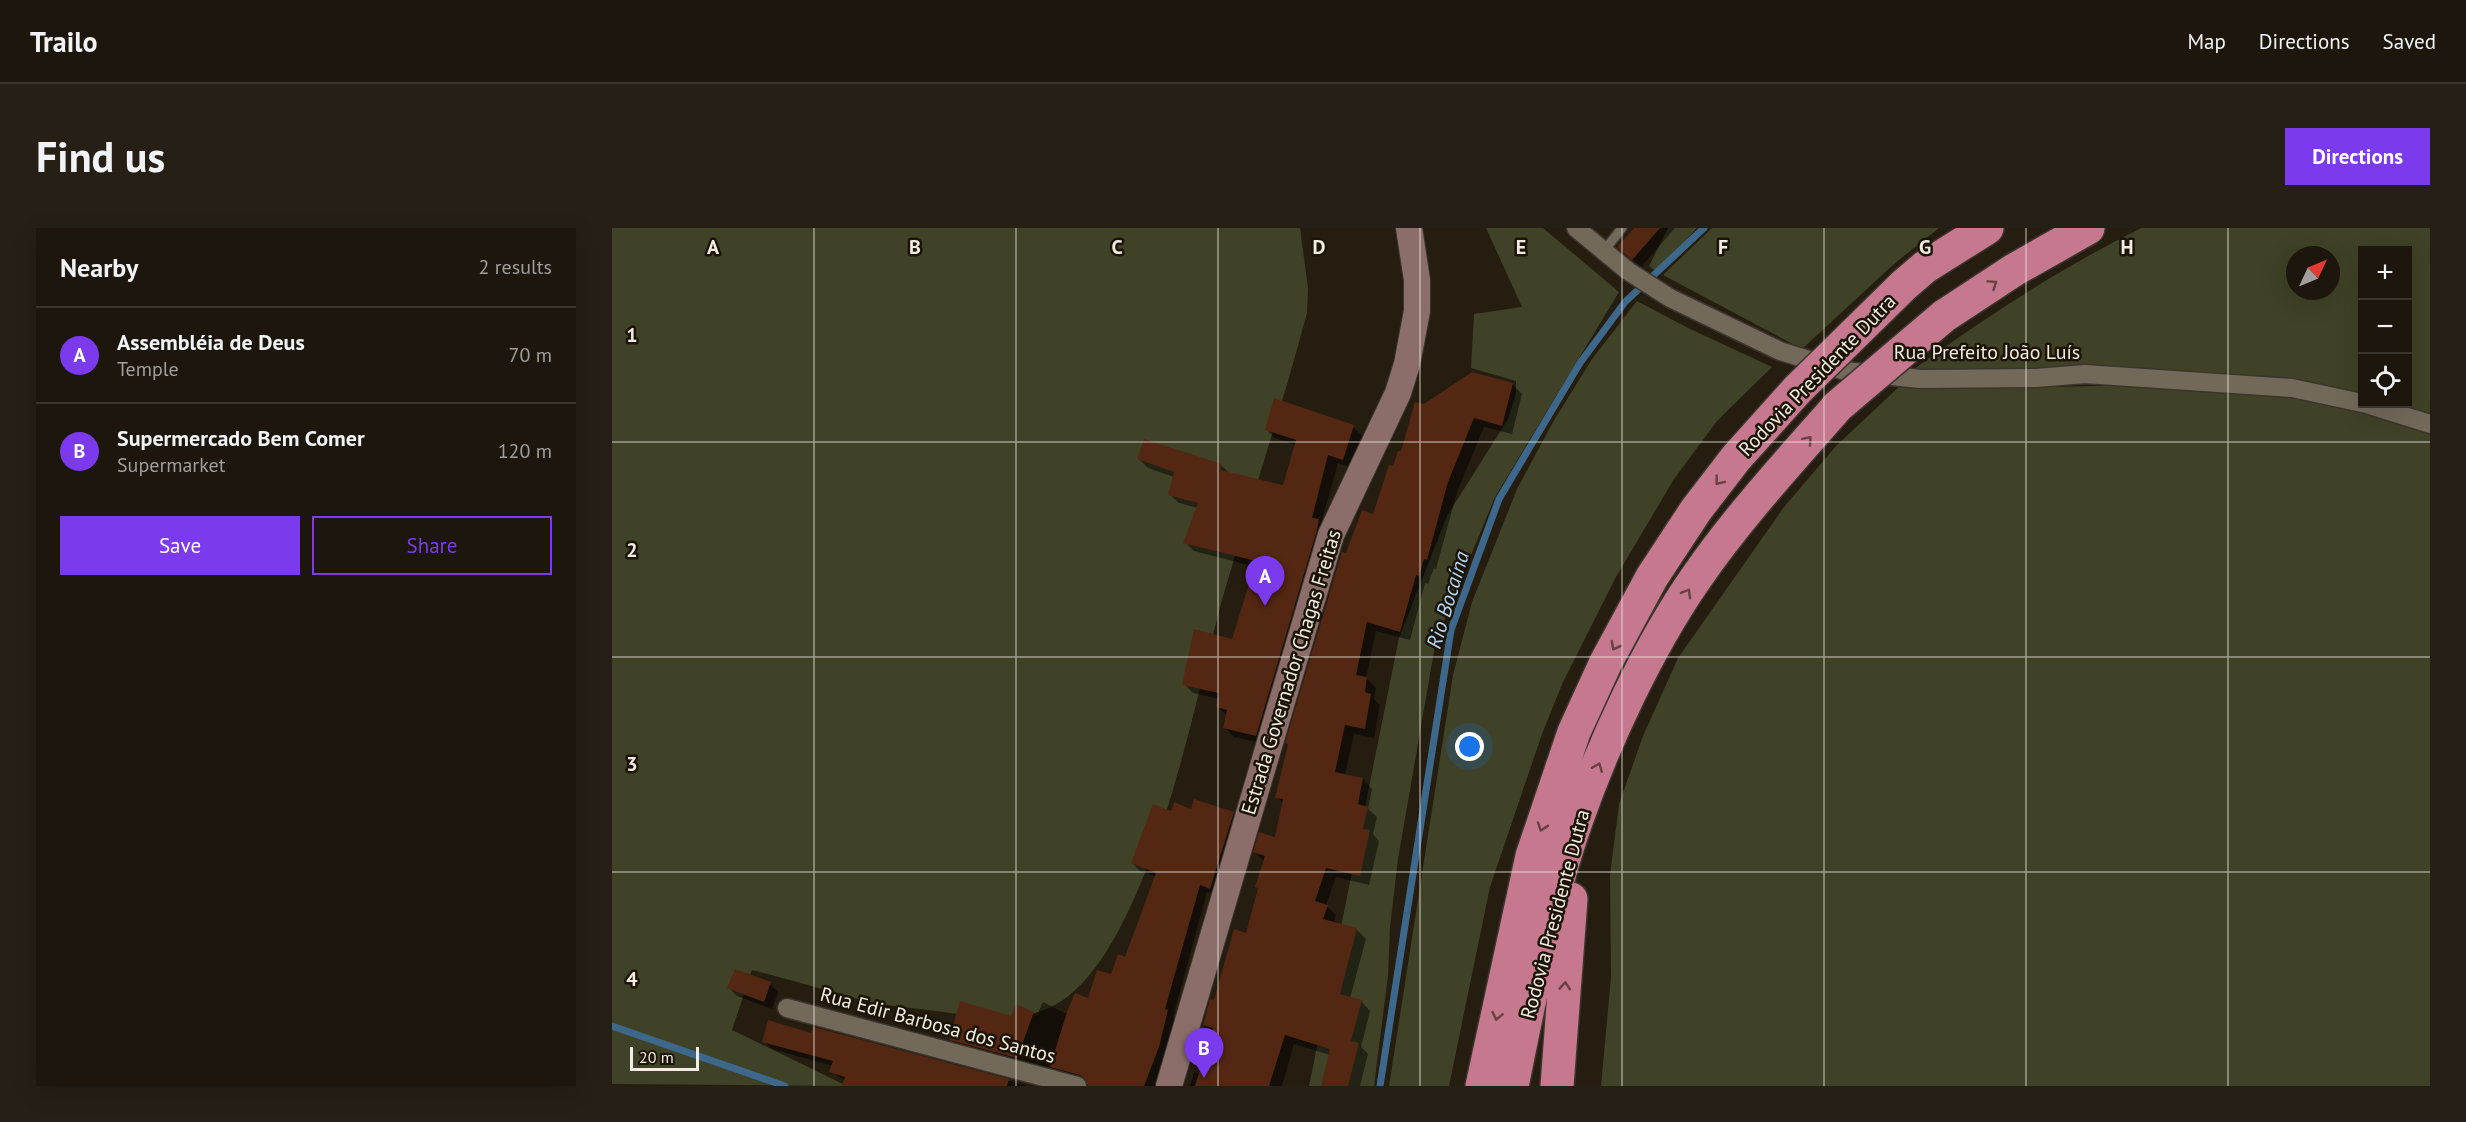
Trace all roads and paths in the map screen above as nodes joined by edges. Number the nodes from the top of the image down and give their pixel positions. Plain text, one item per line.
1 (1409, 228) edge
2 (1576, 228) edge
3 (1622, 228) edge
4 (1988, 228) edge
5 (2088, 228) edge
6 (1603, 252) junction
7 (2358, 402) edge
8 (2380, 408) edge
9 (2430, 424) edge
10 (1576, 822) junction
11 (787, 1008) dead end
12 (1077, 1086) edge
13 (1169, 1086) edge
14 (1482, 1086) edge
15 (1512, 1086) edge
16 (1557, 1086) edge

1 - 13 main road, Estrada Governador Chagas Freitas
2 - 6 street, Rua Prefeito João Luís
3 - 6 lane
4 -> 14 highway, Rodovia Presidente Dutra, bridge
10 -> 5 highway, Rodovia Presidente Dutra, bridge
6 - 7 street, Rua Prefeito João Luís
8 - 9 street, Rua Prefeito João Luís
10 - 15 highway, Rodovia Presidente Dutra
16 -> 10 highway
11 - 12 street, Rua Edir Barbosa dos Santos

